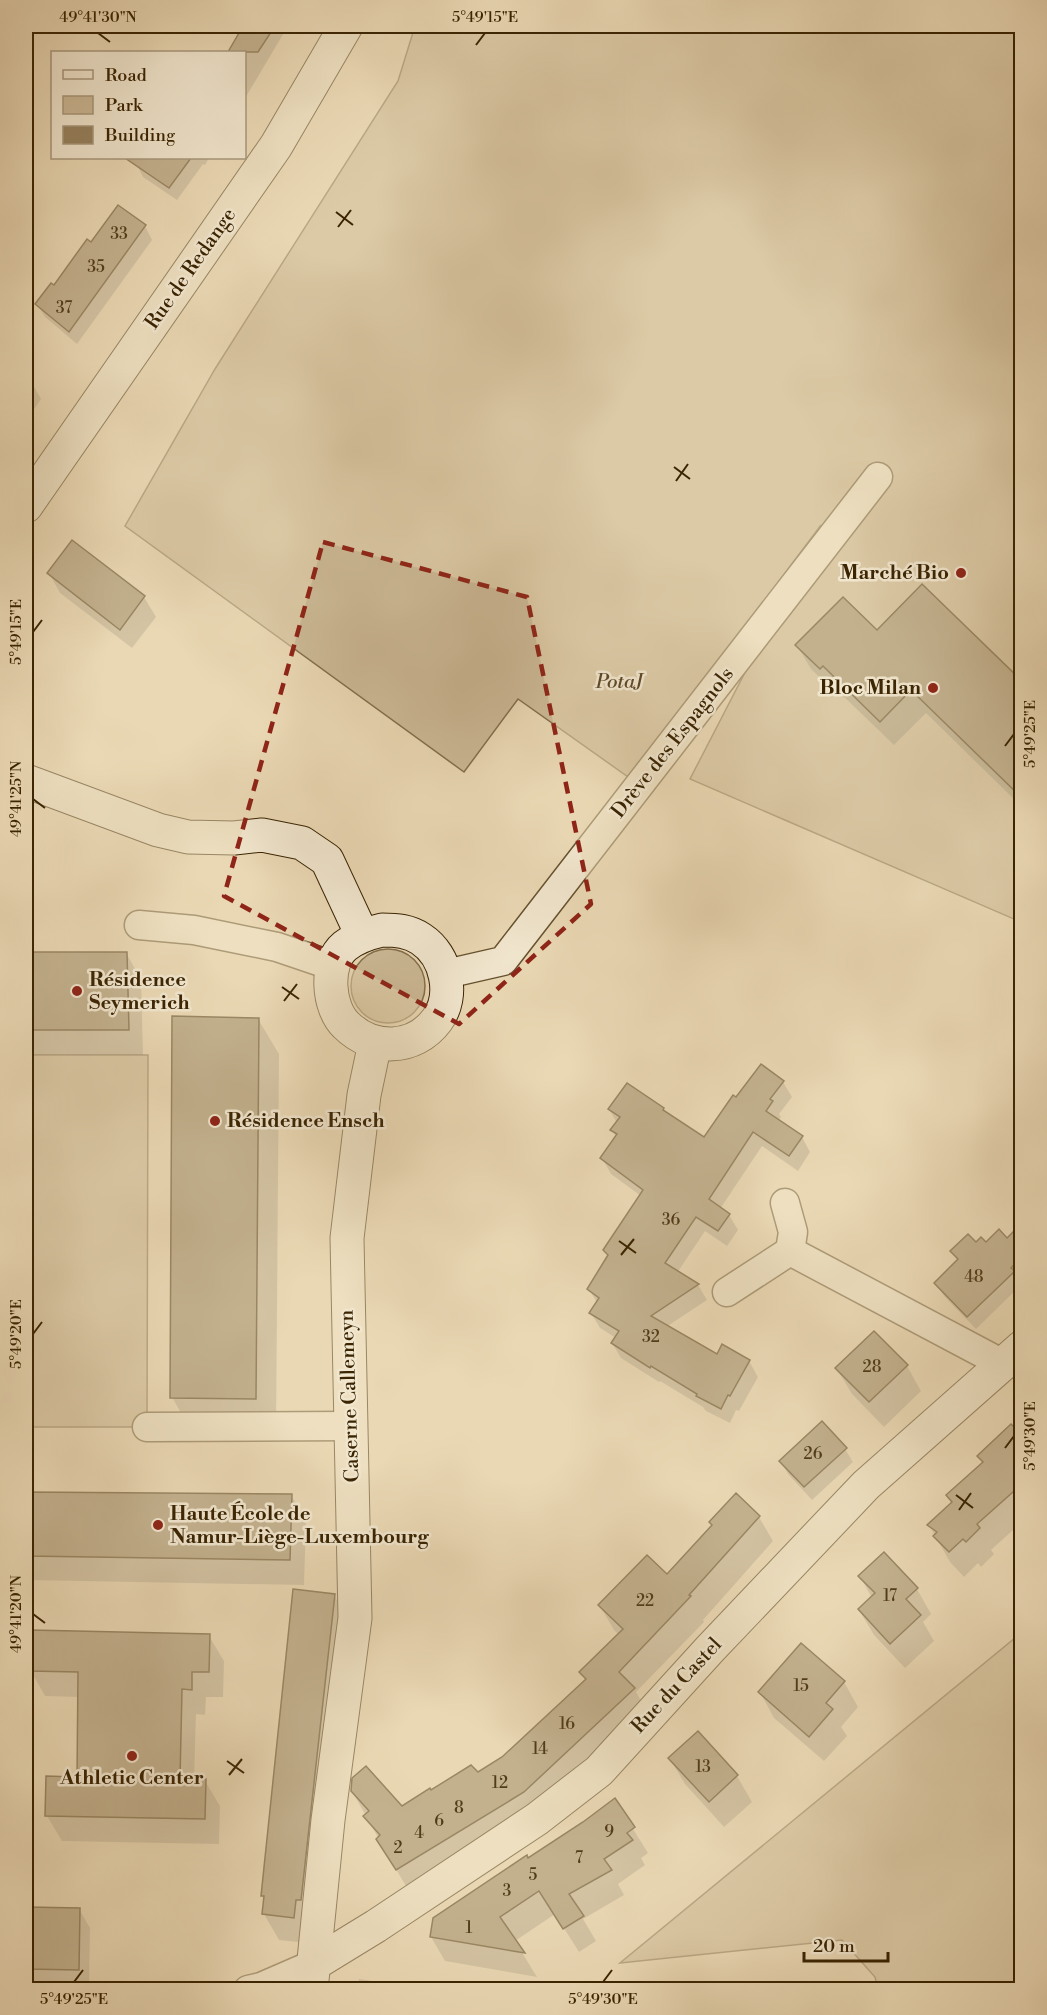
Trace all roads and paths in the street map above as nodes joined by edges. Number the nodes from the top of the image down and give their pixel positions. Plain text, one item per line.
1 (346, 26) edge
2 (878, 477) dead end
3 (26, 506) edge
4 (26, 781) edge
5 (139, 925) dead end
6 (362, 936) junction
7 (333, 966) junction
8 (446, 974) junction
9 (375, 1043) junction
10 (785, 1203) dead end
11 (790, 1251) junction
12 (727, 1292) dead end
13 (1012, 1355) edge
14 (350, 1426) junction
15 (147, 1427) dead end
16 (312, 1977) edge
17 (248, 1989) edge

1 - 3 street, Rue de Redange
2 - 8 street, Drève des Espagnols
4 - 6 street
5 - 7 street
6 - 7 street
6 - 8 street
7 - 9 street
8 - 9 street
9 - 14 street, Caserne Callemeyn
10 - 11 street
11 - 12 street
11 - 13 street, Rue du Castel
13 - 16 street, Rue du Castel
14 - 15 street
14 - 16 street, Caserne Callemeyn
16 - 17 street

